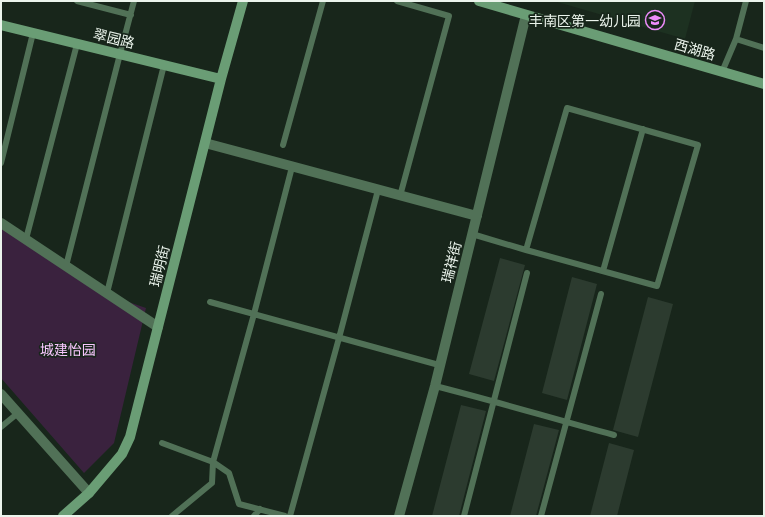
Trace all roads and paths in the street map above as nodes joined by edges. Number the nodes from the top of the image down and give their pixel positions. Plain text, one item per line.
1 (77, 1) edge
2 (134, 1) edge
3 (243, 1) edge
4 (323, 1) edge
5 (397, 1) edge
6 (479, 1) edge
7 (746, 1) edge
8 (130, 15) junction
9 (526, 15) junction
10 (1, 25) edge
11 (34, 33) junction
12 (736, 39) junction
13 (77, 44) junction
14 (764, 48) edge
15 (120, 54) junction
16 (164, 65) junction
17 (722, 72) junction
18 (221, 79) junction
19 (764, 84) edge
20 (643, 129) junction
21 (205, 143) junction
22 (283, 145) dead end
23 (1, 163) edge
24 (292, 167) junction
25 (378, 190) junction
26 (400, 196) junction
27 (477, 216) junction
28 (1, 223) edge
29 (472, 234) junction
30 (26, 239) junction
31 (526, 250) junction
32 (66, 266) junction
33 (603, 271) junction
34 (527, 273) dead end
35 (107, 293) junction
36 (601, 294) dead end
37 (210, 302) dead end
38 (254, 314) junction
39 (158, 327) junction
40 (339, 338) junction
41 (440, 365) junction
42 (435, 386) junction
43 (1, 394) edge
44 (494, 401) junction
45 (18, 412) junction
46 (566, 422) junction
47 (1, 427) edge
48 (614, 435) dead end
49 (162, 443) dead end
50 (213, 462) junction
51 (89, 493) junction
52 (260, 510) junction
53 (69, 514) edge
54 (172, 516) edge
55 (254, 516) edge
56 (285, 516) edge
57 (290, 516) edge
58 (399, 516) edge
59 (464, 516) edge
60 (541, 516) edge

1 - 8 lane
2 - 8 lane
3 - 18 street, 瑞明街
4 - 22 lane
5 - 26 lane
6 - 9 street, 西湖路
7 - 12 lane
8 - 15 lane
9 - 17 street, 西湖路
9 - 27 street, 瑞祥街
10 - 11 street, 翠园路
11 - 13 street, 翠园路
11 - 23 lane
12 - 14 lane
12 - 17 lane
13 - 15 street, 翠园路
13 - 30 lane
15 - 16 street, 翠园路
15 - 32 lane
16 - 18 street, 翠园路
16 - 35 lane
17 - 19 street, 西湖路
18 - 21 street, 瑞明街
20 - 31 lane
20 - 33 lane
20 - 33 lane
21 - 24 street
21 - 39 street, 瑞明街
24 - 25 street
24 - 38 lane
25 - 26 street
25 - 40 lane
26 - 27 street
27 - 29 street, 瑞祥街
28 - 30 street
29 - 31 lane
29 - 41 street, 瑞祥街
30 - 32 street
31 - 33 lane
32 - 35 street
34 - 44 lane
35 - 39 street
36 - 46 lane
37 - 38 lane
38 - 40 lane
38 - 50 lane
39 - 51 street, 瑞明街
40 - 41 lane
40 - 57 lane
41 - 42 street, 瑞祥街
42 - 44 lane
42 - 58 street, 瑞祥街
43 - 45 street
44 - 46 lane
44 - 59 lane
45 - 47 lane
45 - 51 street
46 - 48 lane
46 - 60 lane
49 - 50 lane
50 - 52 lane
50 - 54 lane
51 - 53 street, 瑞明街
52 - 55 lane
52 - 56 lane

